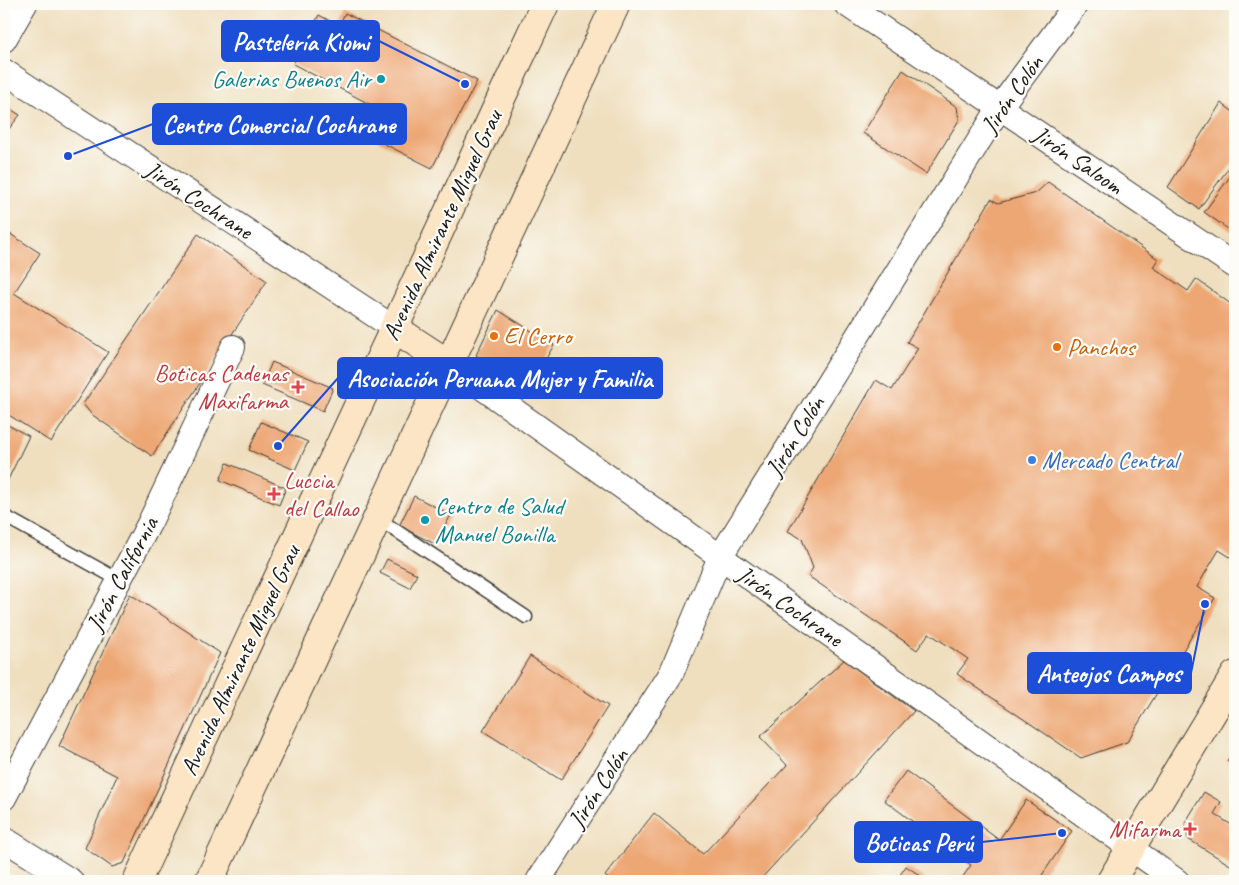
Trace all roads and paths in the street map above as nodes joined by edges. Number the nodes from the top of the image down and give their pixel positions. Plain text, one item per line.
1 (25, 4) edge
2 (545, 4) edge
3 (616, 4) edge
4 (846, 4) edge
5 (1076, 4) edge
6 (4, 40) edge
7 (4, 71) edge
8 (1000, 107) junction
9 (1235, 266) edge
10 (394, 328) junction
11 (233, 347) dead end
12 (449, 364) junction
13 (4, 516) edge
14 (377, 518) junction
15 (720, 557) junction
16 (119, 580) junction
17 (526, 617) dead end
18 (1235, 675) edge
19 (4, 798) edge
20 (4, 839) edge
21 (1130, 849) junction
22 (71, 881) edge
23 (137, 881) edge
24 (210, 881) edge
25 (538, 881) edge
26 (1111, 881) edge
27 (1177, 881) edge

1 - 6 street
2 - 10 main road, Avenida Almirante Miguel Grau
3 - 12 main road
4 - 8 street, Jirón Saloom
5 - 8 street, Jirón Colón
7 - 10 street, Jirón Cochrane
8 - 9 street, Jirón Saloom
8 - 15 street, Jirón Colón
10 - 12 main road
10 - 23 main road, Avenida Almirante Miguel Grau
11 - 16 street, Jirón California
12 - 14 main road
12 - 15 street, Jirón Cochrane
13 - 16 lane
14 - 17 lane
14 - 24 main road
15 - 21 street, Jirón Cochrane
15 - 25 street, Jirón Colón
16 - 19 street, Jirón California
18 - 21 main road
20 - 22 street
21 - 26 main road
21 - 27 street, Jirón Cochrane

